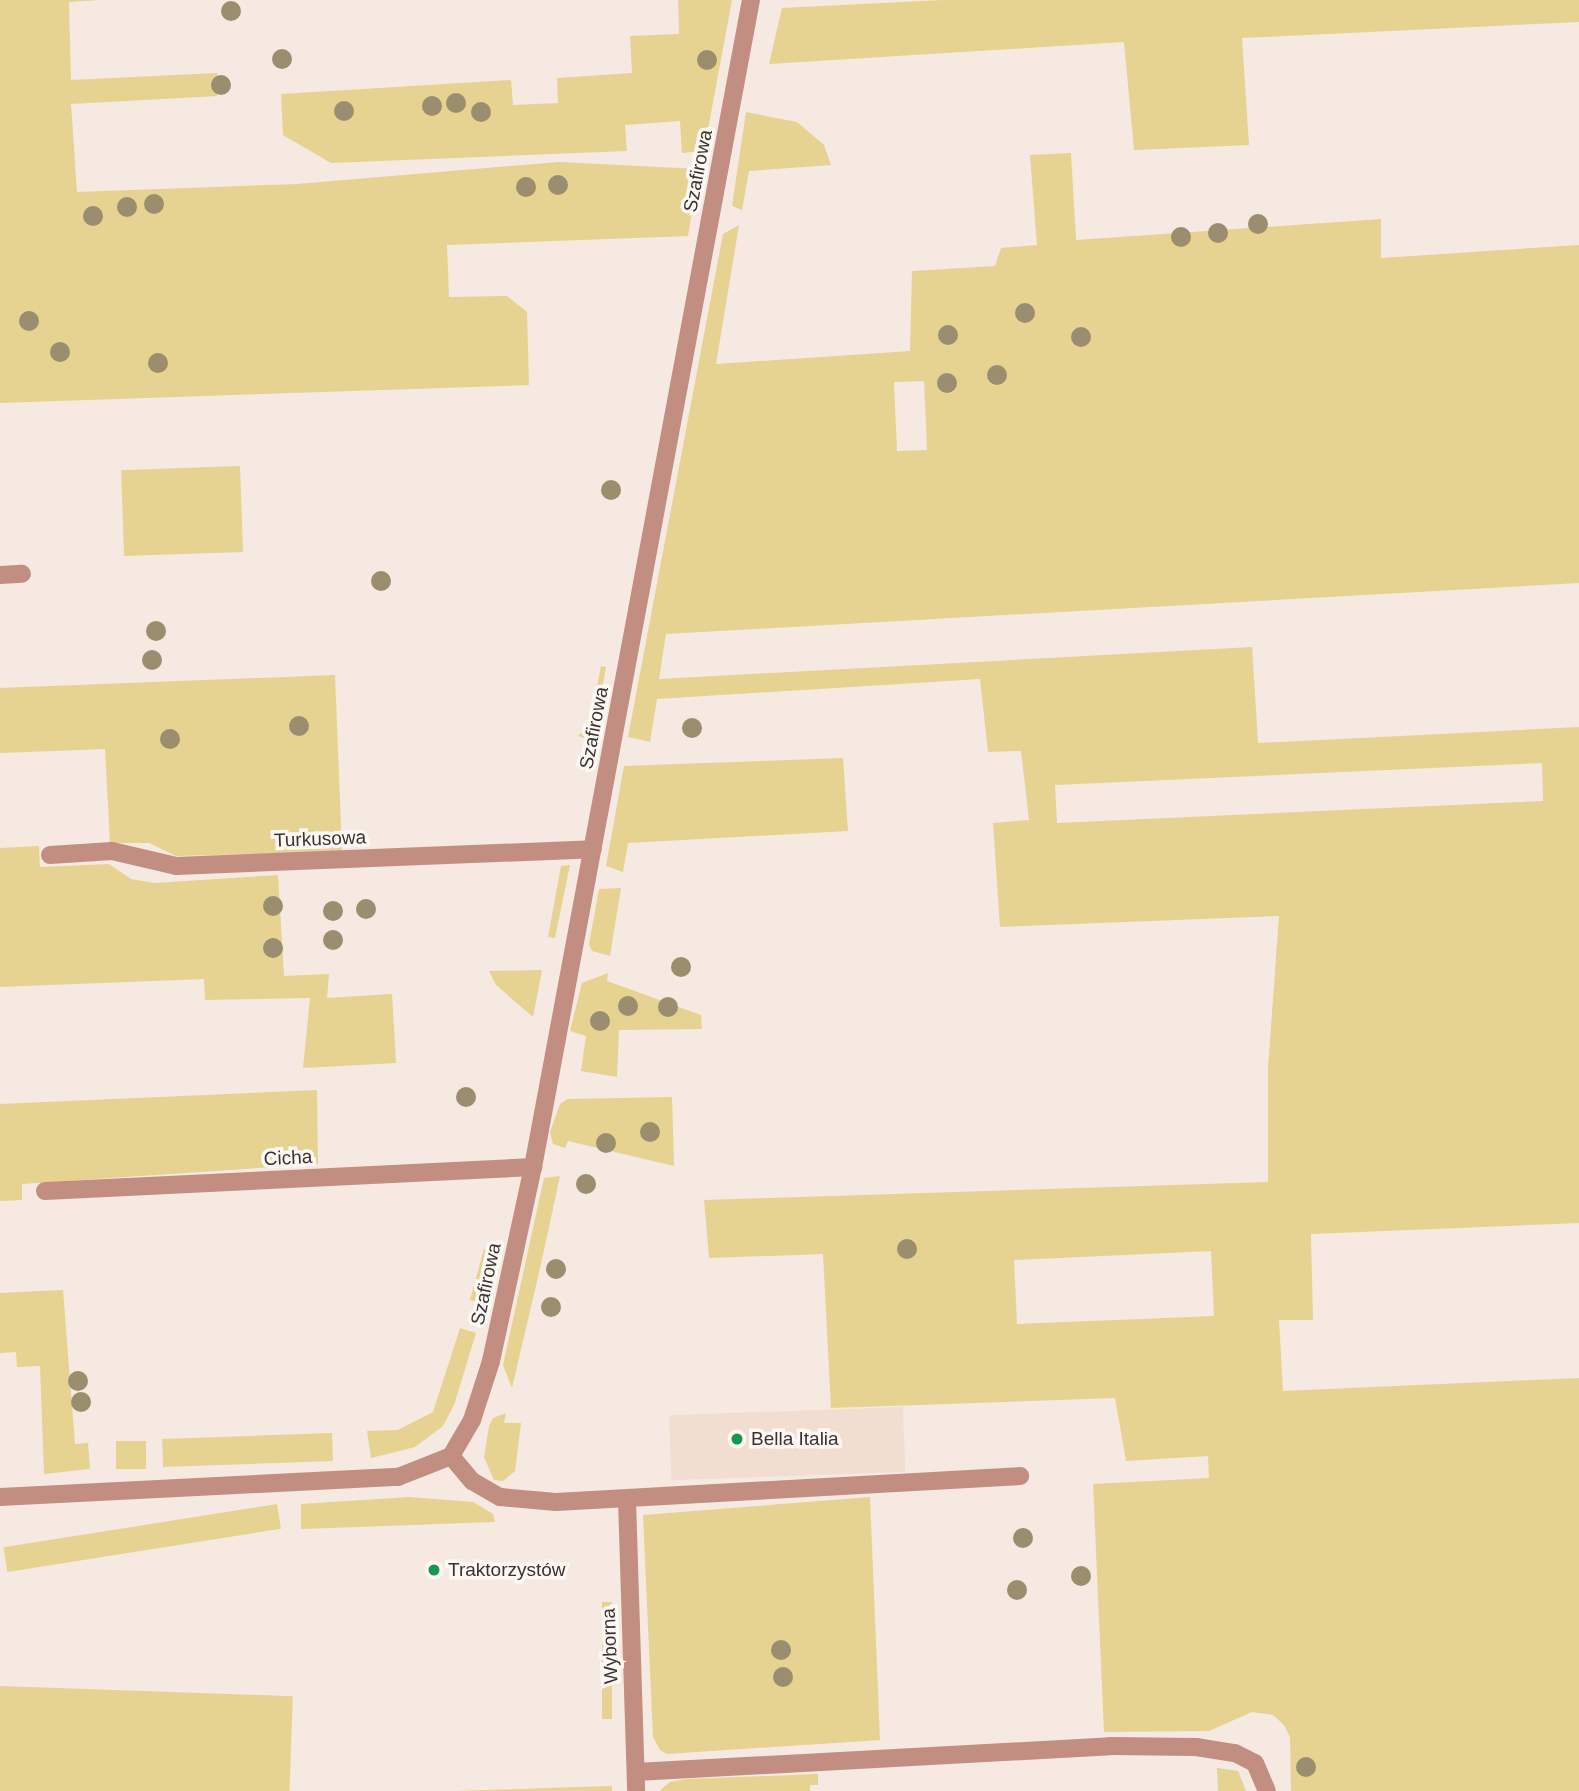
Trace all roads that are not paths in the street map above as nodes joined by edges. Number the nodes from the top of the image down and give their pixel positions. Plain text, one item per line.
1 (751, 0) edge
2 (22, 574) dead end
3 (0, 575) edge
4 (593, 849) junction
5 (50, 855) dead end
6 (533, 1167) junction
7 (46, 1191) dead end
8 (451, 1456) junction
9 (1020, 1476) dead end
10 (0, 1497) edge
11 (626, 1500) junction
12 (636, 1772) junction
13 (636, 1791) edge
14 (1266, 1791) edge

1 - 4 street, Szafirowa
2 - 3 street
4 - 5 street, Turkusowa
4 - 6 street, Szafirowa
6 - 7 street, Cicha
6 - 8 street, Szafirowa
8 - 10 street
8 - 11 street
9 - 11 street
11 - 12 street, Wyborna
12 - 13 street, Wyborna
12 - 14 street

